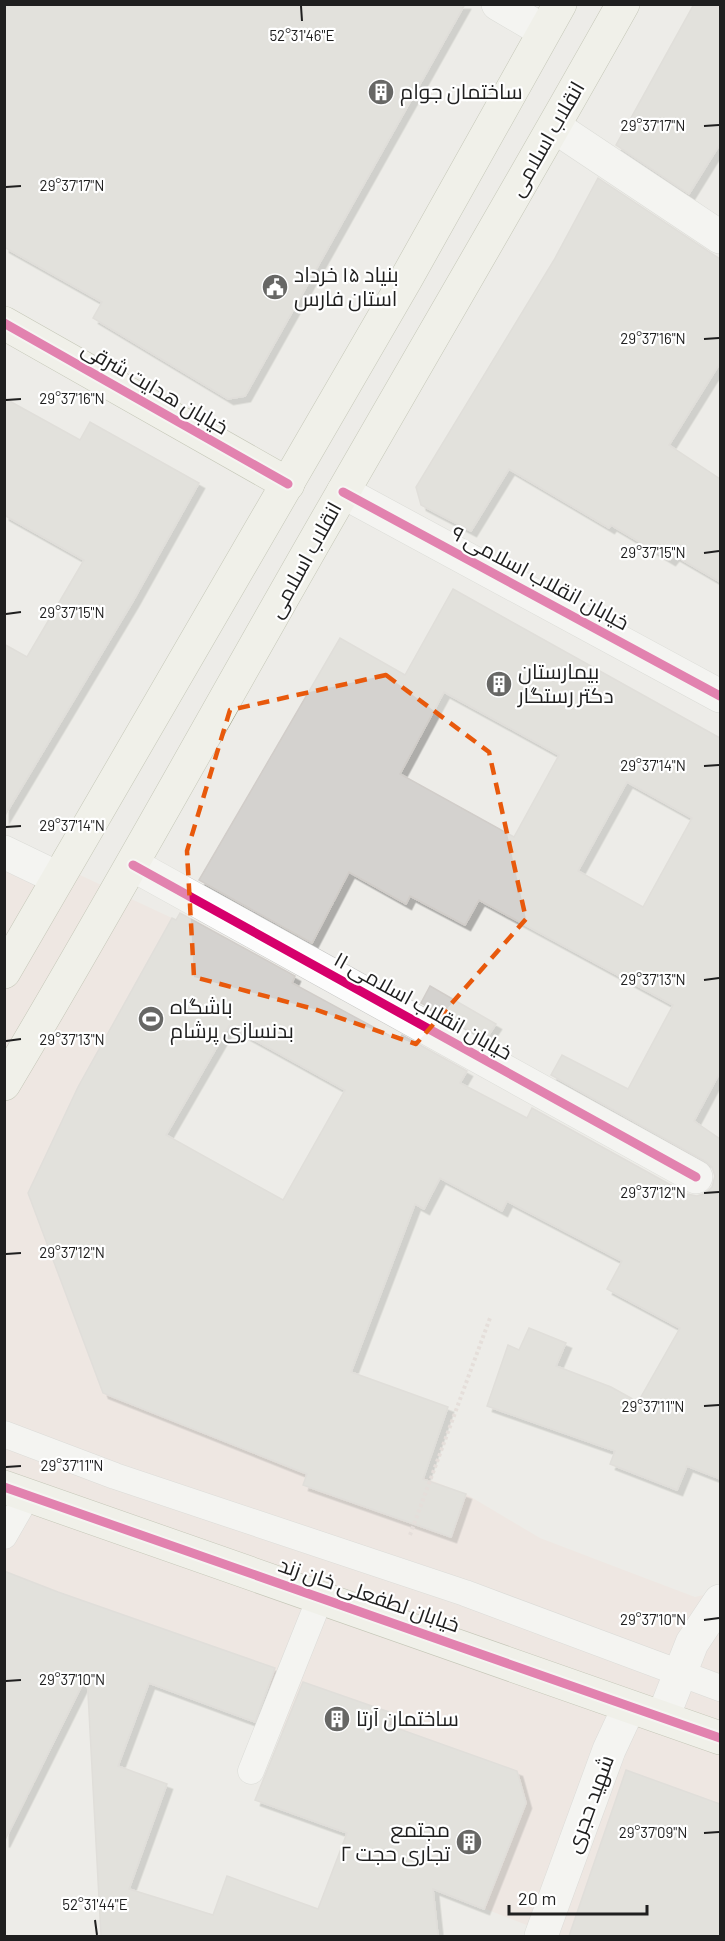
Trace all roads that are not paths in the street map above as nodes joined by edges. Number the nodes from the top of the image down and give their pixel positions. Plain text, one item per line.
1 (498, 4) edge
2 (623, 4) edge
3 (552, 18) edge
4 (555, 126) junction
5 (720, 237) edge
6 (4, 323) edge
7 (288, 484) junction
8 (343, 492) junction
9 (720, 696) edge
10 (4, 852) edge
11 (133, 865) junction
12 (58, 878) junction
13 (4, 972) edge
14 (4, 1084) edge
15 (696, 1178) dead end
16 (4, 1434) edge
17 (13, 1493) edge
18 (4, 1536) edge
19 (320, 1598) junction
20 (720, 1601) edge
21 (679, 1673) junction
22 (720, 1688) edge
23 (629, 1707) junction
24 (663, 1718) junction
25 (720, 1738) edge
26 (251, 1771) dead end
27 (541, 1936) edge

1 - 3 street
2 - 4 main road, انقلاب اسلامی
3 - 7 main road
4 - 5 street
4 - 8 main road, انقلاب اسلامی
6 - 7 main road, خیابان هدایت شرقی
7 - 12 main road
8 - 9 street, خیابان انقلاب اسلامی ۹
8 - 11 main road, انقلاب اسلامی
10 - 12 street
11 - 14 main road, انقلاب اسلامی
11 - 15 street, خیابان انقلاب اسلامی ۱۱
12 - 13 main road
16 - 21 lane
17 - 18 lane
17 - 19 main road, خیابان لطفعلی خان زند
19 - 23 main road, خیابان لطفعلی خان زند
19 - 26 lane
20 - 21 street
21 - 22 lane
21 - 24 street
23 - 24 main road, خیابان لطفعلی خان زند
23 - 27 street, شهید حجری
24 - 25 main road, خیابان لطفعلی خان زند

